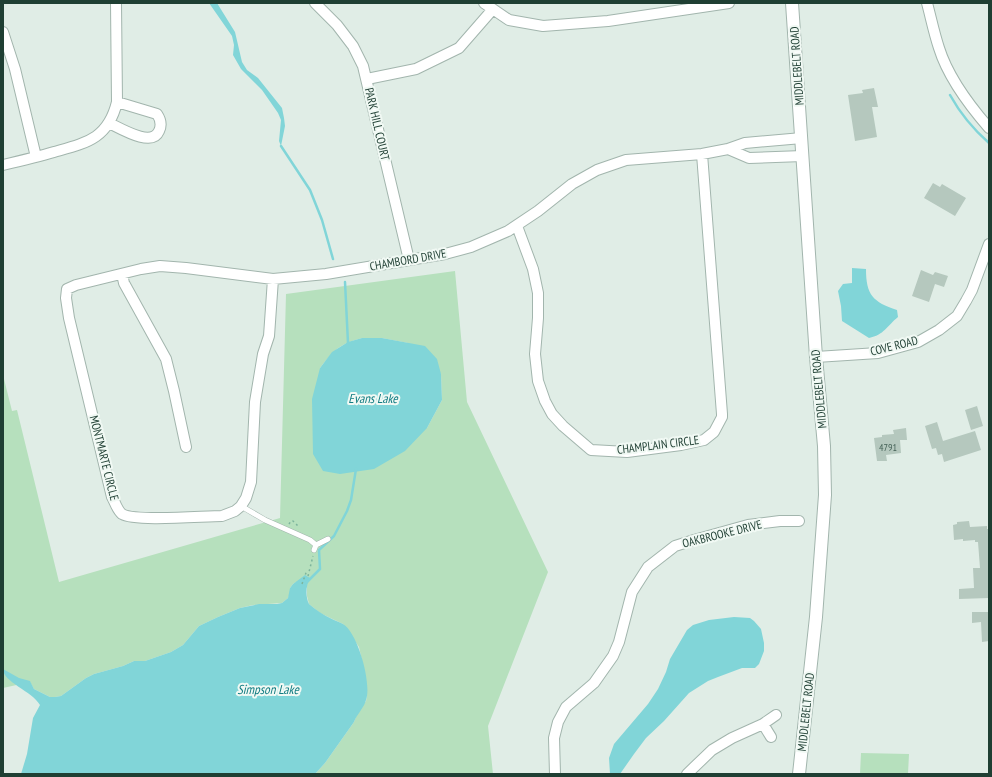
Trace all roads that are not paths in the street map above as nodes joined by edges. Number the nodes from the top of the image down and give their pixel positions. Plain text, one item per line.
1 (116, 3) edge
2 (315, 3) edge
3 (729, 3) edge
4 (792, 3) edge
5 (928, 3) edge
6 (489, 6) edge
7 (3, 32) edge
8 (367, 79) junction
9 (117, 102) junction
10 (109, 123) junction
11 (989, 128) edge
12 (802, 138) junction
13 (728, 149) junction
14 (702, 154) junction
15 (802, 156) junction
16 (36, 157) junction
17 (3, 165) edge
18 (517, 226) junction
19 (989, 244) edge
20 (409, 260) junction
21 (122, 274) junction
22 (273, 279) junction
23 (67, 289) joint
24 (816, 357) junction
25 (186, 447) dead end
26 (240, 506) junction
27 (799, 521) dead end
28 (328, 539) dead end
29 (776, 715) dead end
30 (763, 724) junction
31 (771, 737) dead end
32 (555, 774) edge
33 (687, 774) edge
34 (799, 774) edge

1 - 9 street
2 - 8 street, PARK HILL COURT
3 - 6 street
4 - 12 street, MIDDLEBELT ROAD
5 - 11 street
6 - 8 street
7 - 16 street
8 - 20 street, PARK HILL COURT
9 - 10 street
9 - 10 street
10 - 16 street
12 - 13 street, CHAMBORD DRIVE
12 - 15 street, MIDDLEBELT ROAD
13 - 14 street, CHAMBORD DRIVE
13 - 15 street
14 - 18 street, CHAMBORD DRIVE
14 - 18 street, CHAMPLAIN CIRCLE
15 - 24 street, MIDDLEBELT ROAD
16 - 17 street
18 - 20 street, CHAMBORD DRIVE
19 - 24 street, COVE ROAD
20 - 22 street, CHAMBORD DRIVE
21 - 22 street, CHAMBORD DRIVE
21 - 23 street, CHAMBORD DRIVE
21 - 25 street
22 - 26 street
23 - 26 street, MONTMARTE CIRCLE
24 - 34 street, MIDDLEBELT ROAD
26 - 28 lane
27 - 32 street, OAKBROOKE DRIVE
29 - 30 street
30 - 31 street
30 - 33 street

